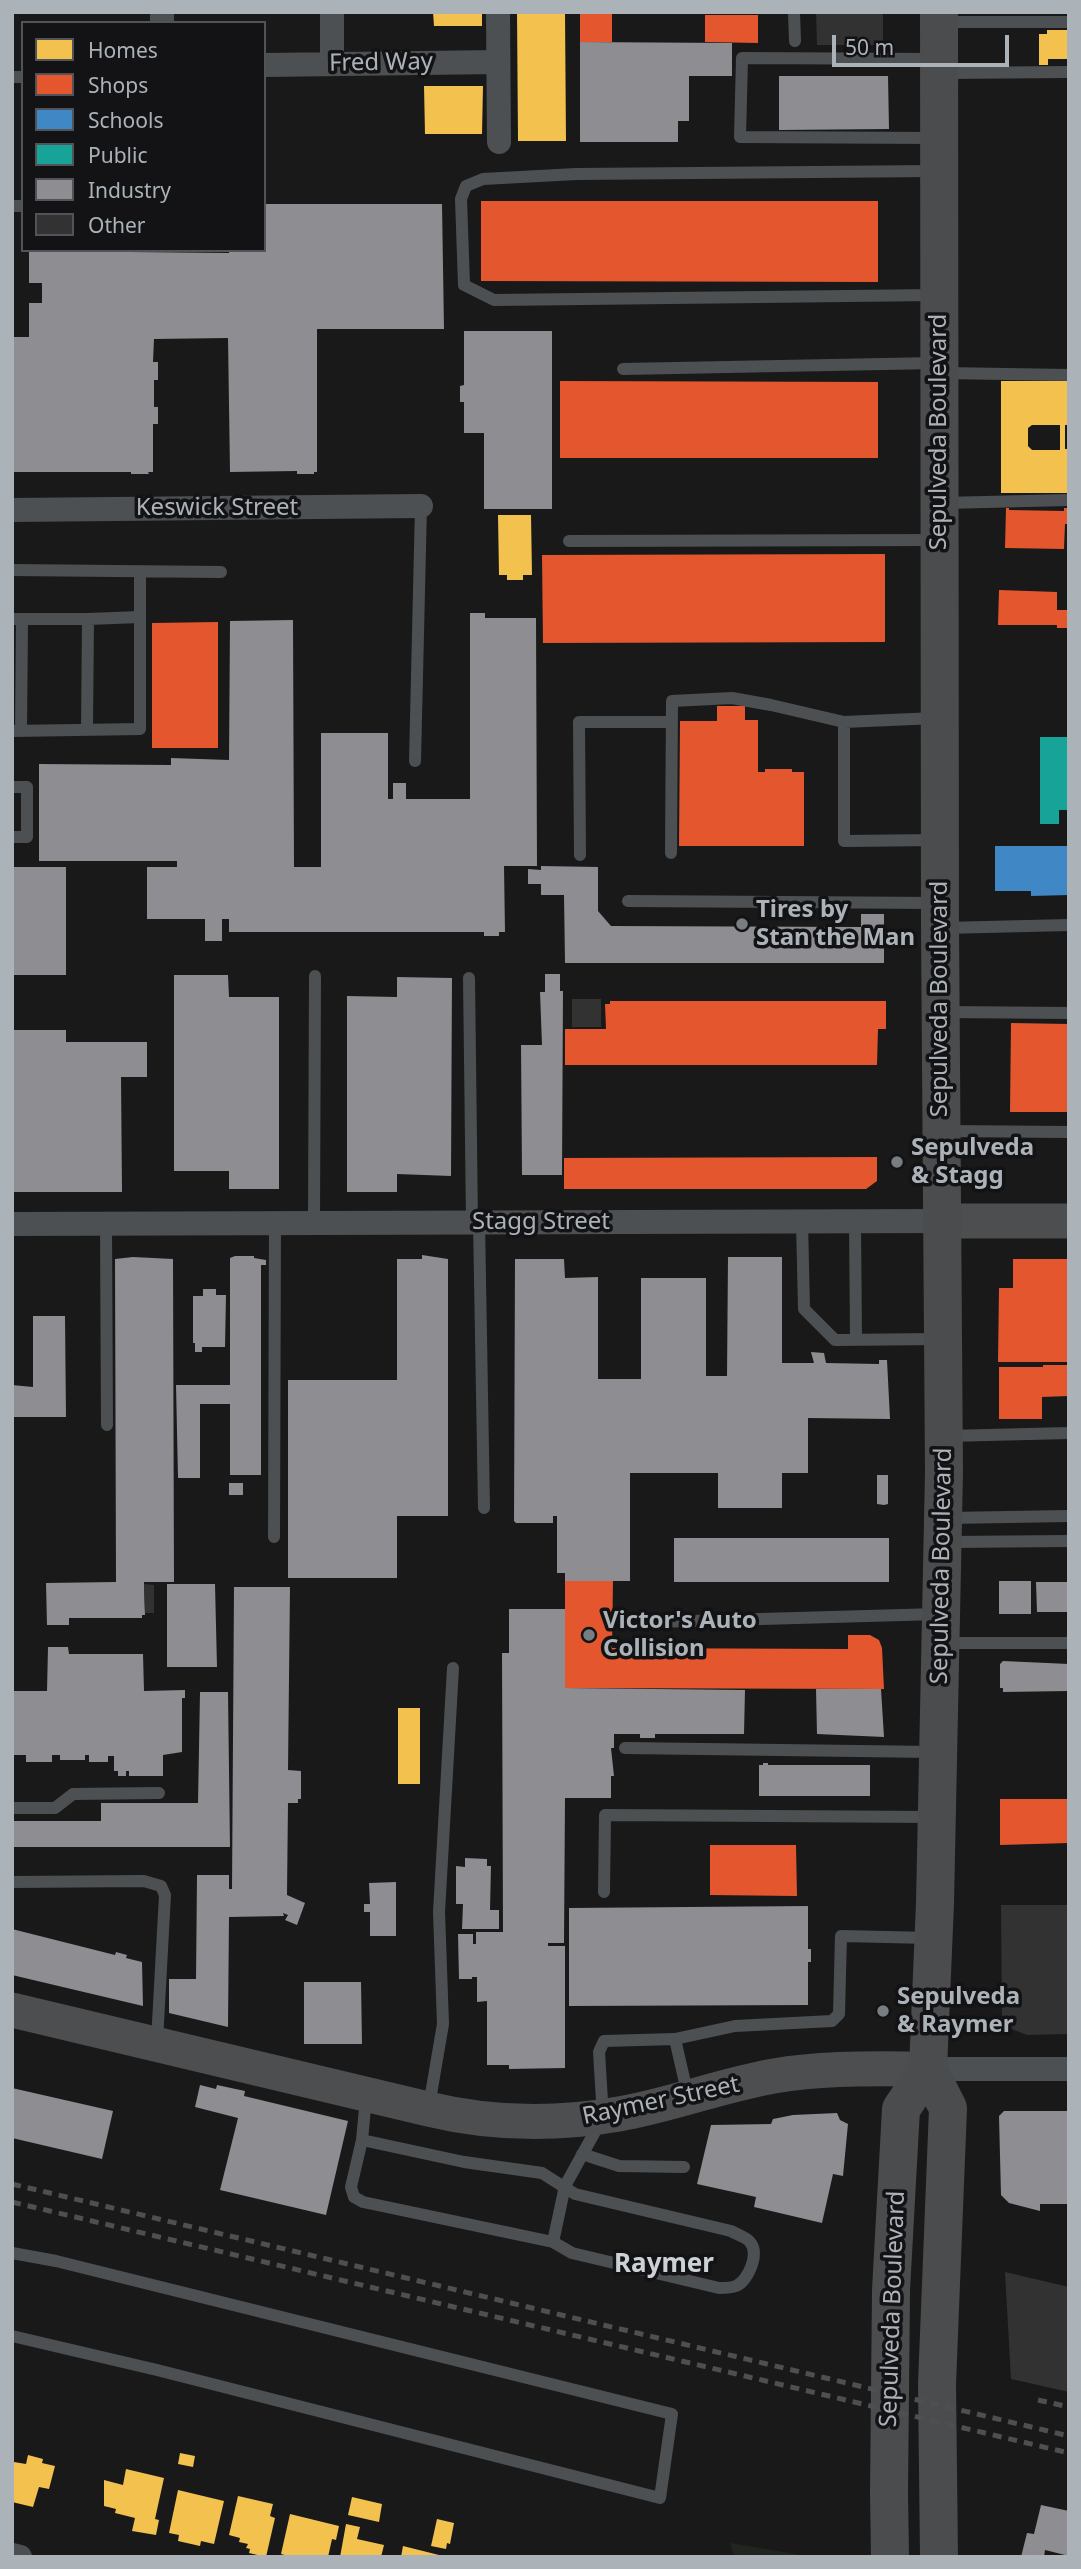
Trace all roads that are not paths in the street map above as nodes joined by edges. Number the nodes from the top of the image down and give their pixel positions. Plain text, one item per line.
1 (332, 12) edge
2 (498, 12) edge
3 (794, 12) edge
4 (1069, 22) edge
5 (795, 41) dead end
6 (939, 42) edge
7 (498, 61) junction
8 (332, 64) junction
9 (266, 65) edge
10 (1069, 72) edge
11 (499, 142) dead end
12 (939, 155) junction
13 (939, 295) junction
14 (939, 368) junction
15 (623, 369) dead end
16 (1069, 375) edge
17 (1069, 500) edge
18 (940, 503) junction
19 (421, 506) joint
20 (12, 509) edge
21 (940, 540) junction
22 (569, 541) dead end
23 (12, 570) edge
24 (140, 572) junction
25 (221, 572) dead end
26 (140, 617) junction
27 (17, 619) edge
28 (88, 620) junction
29 (940, 718) junction
30 (671, 722) junction
31 (844, 722) junction
32 (88, 730) junction
33 (17, 731) edge
34 (415, 761) dead end
35 (12, 787) edge
36 (12, 837) edge
37 (940, 840) junction
38 (671, 853) dead end
39 (580, 855) dead end
40 (628, 901) dead end
41 (940, 915) junction
42 (1069, 925) edge
43 (315, 976) dead end
44 (468, 978) dead end
45 (941, 1012) junction
46 (1069, 1013) edge
47 (941, 1130) junction
48 (1069, 1132) edge
49 (802, 1221) junction
50 (856, 1221) junction
51 (941, 1221) junction
52 (1069, 1221) edge
53 (475, 1222) junction
54 (275, 1223) junction
55 (314, 1223) junction
56 (12, 1224) edge
57 (106, 1224) junction
58 (856, 1339) junction
59 (942, 1339) junction
60 (107, 1425) dead end
61 (1069, 1433) edge
62 (943, 1436) junction
63 (484, 1508) dead end
64 (1069, 1516) edge
65 (943, 1530) junction
66 (274, 1537) dead end
67 (1069, 1541) edge
68 (655, 1622) dead end
69 (942, 1628) junction
70 (1069, 1643) edge
71 (453, 1668) dead end
72 (625, 1748) dead end
73 (939, 1752) junction
74 (159, 1793) dead end
75 (12, 1808) edge
76 (937, 1817) junction
77 (12, 1882) edge
78 (604, 1892) dead end
79 (933, 1938) junction
80 (12, 2010) edge
81 (676, 2039) junction
82 (157, 2045) junction
83 (928, 2069) junction
84 (1069, 2069) edge
85 (366, 2094) junction
86 (688, 2097) junction
87 (428, 2109) junction
88 (603, 2116) junction
89 (362, 2140) junction
90 (582, 2154) junction
91 (684, 2166) dead end
92 (565, 2186) junction
93 (553, 2242) junction
94 (12, 2253) edge
95 (12, 2336) edge
96 (12, 2555) edge
97 (20, 2557) edge
98 (890, 2557) edge
99 (939, 2557) edge

1 - 8 street
2 - 7 street
3 - 5 lane
4 - 6 lane
6 - 10 lane
6 - 12 main road, Sepulveda Boulevard
6 - 12 lane
7 - 8 street, Fred Way
7 - 11 street
8 - 9 street, Fred Way
12 - 13 main road, Sepulveda Boulevard
12 - 13 lane
13 - 14 main road, Sepulveda Boulevard
14 - 15 lane
14 - 16 lane
14 - 18 main road, Sepulveda Boulevard
17 - 18 lane
18 - 21 main road, Sepulveda Boulevard
19 - 20 street, Keswick Street
19 - 34 lane
21 - 22 lane
21 - 29 main road, Sepulveda Boulevard
23 - 24 lane
24 - 25 lane
24 - 26 lane
26 - 28 lane
26 - 32 lane
27 - 28 lane
27 - 33 lane
28 - 32 lane
29 - 31 lane
29 - 37 main road, Sepulveda Boulevard
30 - 31 lane
30 - 38 lane
30 - 39 lane
31 - 37 lane
32 - 33 lane
35 - 36 lane
37 - 41 main road, Sepulveda Boulevard
40 - 41 lane
41 - 42 lane
41 - 45 main road, Sepulveda Boulevard
43 - 55 lane
44 - 53 lane
45 - 46 lane
45 - 47 main road, Sepulveda Boulevard
47 - 48 lane
47 - 51 main road, Sepulveda Boulevard
49 - 50 street, Stagg Street
49 - 53 street, Stagg Street
49 - 58 lane
50 - 51 street, Stagg Street
50 - 58 lane
51 - 52 street, Stagg Street
51 - 59 main road, Sepulveda Boulevard
53 - 55 street, Stagg Street
53 - 63 lane
54 - 55 street, Stagg Street
54 - 57 street, Stagg Street
54 - 66 lane
56 - 57 street, Stagg Street
57 - 60 lane
58 - 59 lane
59 - 62 main road, Sepulveda Boulevard
61 - 62 lane
62 - 65 main road, Sepulveda Boulevard
64 - 65 lane
65 - 67 lane
65 - 69 main road, Sepulveda Boulevard
68 - 69 lane
69 - 70 lane
69 - 73 main road, Sepulveda Boulevard
71 - 87 lane
72 - 73 lane
73 - 76 main road, Sepulveda Boulevard
74 - 75 lane
76 - 78 lane
76 - 79 main road, Sepulveda Boulevard
77 - 82 lane
79 - 81 lane
79 - 83 main road, Sepulveda Boulevard
80 - 82 street, Raymer Street
81 - 86 lane
81 - 88 lane
82 - 85 street, Raymer Street
83 - 84 street, Raymer Street
83 - 86 street, Raymer Street
83 - 98 main road, Sepulveda Boulevard
83 - 99 main road, Sepulveda Boulevard
85 - 87 street, Raymer Street
85 - 89 lane
86 - 88 street, Raymer Street
87 - 88 street, Raymer Street
88 - 90 lane
89 - 92 lane
89 - 93 lane
90 - 91 lane
90 - 92 lane
92 - 93 lane
92 - 93 lane
94 - 95 lane
96 - 97 street

